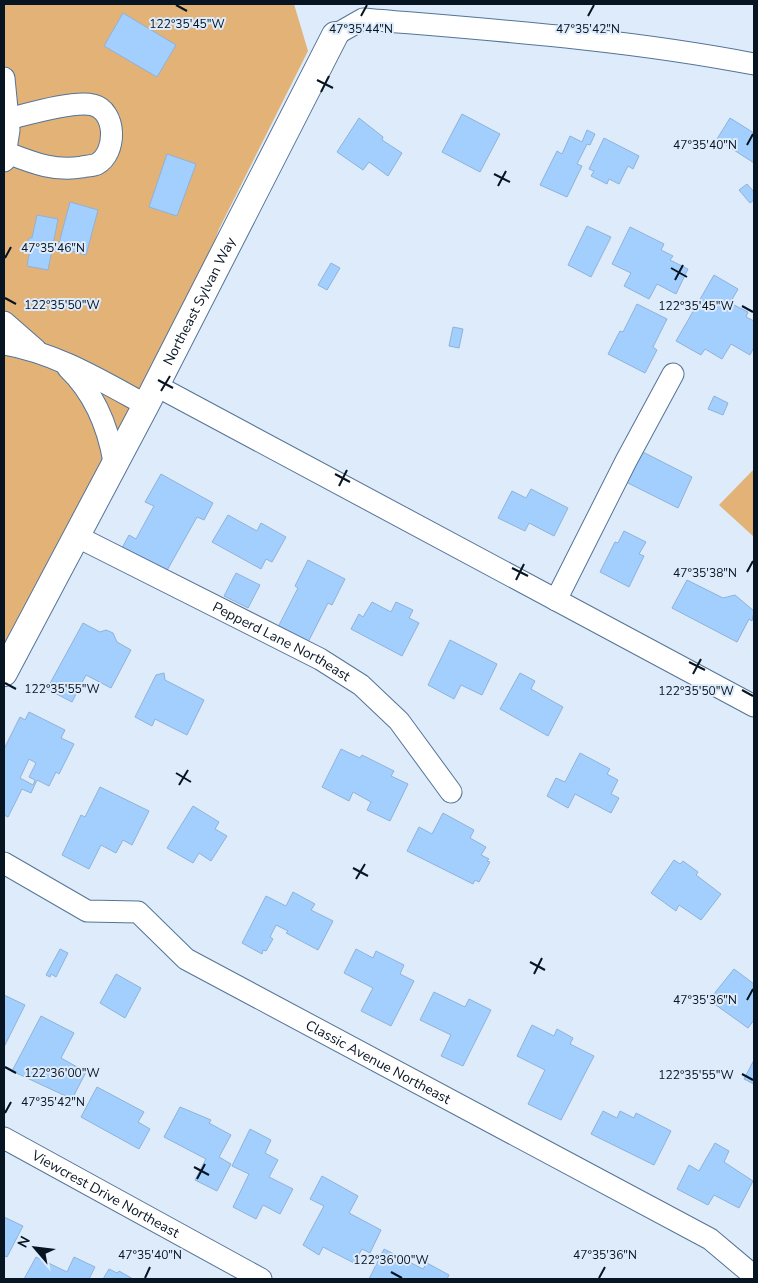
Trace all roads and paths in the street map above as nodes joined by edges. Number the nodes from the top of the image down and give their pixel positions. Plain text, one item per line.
1 (335, 35) joint
2 (754, 64) edge
3 (4, 78) edge
4 (8, 119) junction
5 (4, 156) edge
6 (4, 322) edge
7 (4, 344) edge
8 (38, 352) junction
9 (58, 360) junction
10 (673, 374) dead end
11 (151, 395) junction
12 (114, 462) junction
13 (76, 536) junction
14 (556, 600) junction
15 (4, 673) edge
16 (754, 706) edge
17 (451, 792) dead end
18 (4, 863) edge
19 (4, 1138) edge
20 (754, 1276) edge
21 (262, 1279) edge

1 - 2 street
1 - 11 main road, Northeast Sylvan Way
3 - 4 street
4 - 5 street
4 - 5 street
6 - 8 street
7 - 8 street
8 - 9 street
9 - 11 street
9 - 12 street
10 - 14 street
11 - 12 main road, Northeast Sylvan Way
11 - 14 street
12 - 13 main road, Northeast Sylvan Way
13 - 15 main road, Northeast Sylvan Way
13 - 17 street, Pepperd Lane Northeast
14 - 16 street
18 - 20 street, Classic Avenue Northeast
19 - 21 street, Viewcrest Drive Northeast

